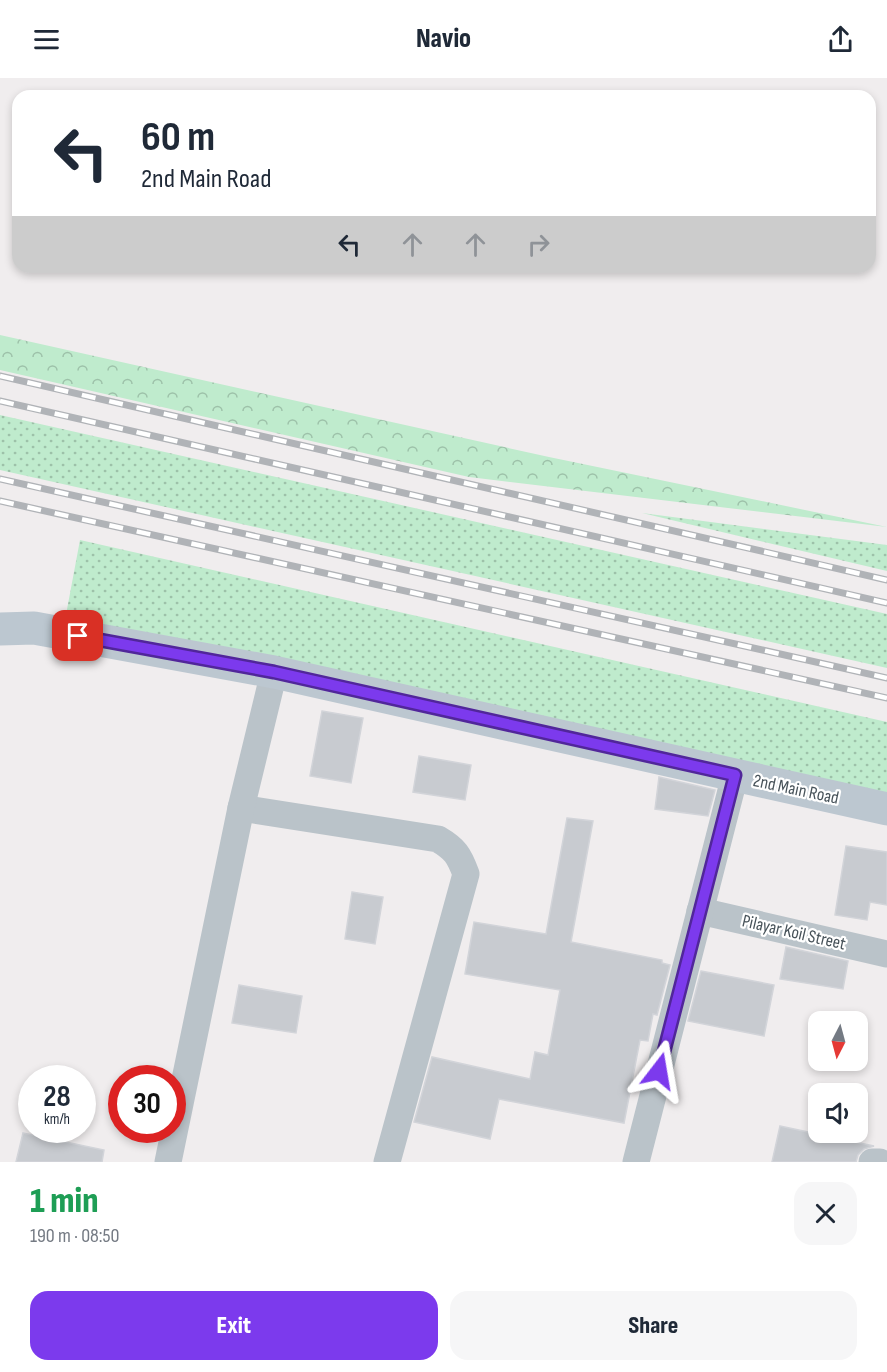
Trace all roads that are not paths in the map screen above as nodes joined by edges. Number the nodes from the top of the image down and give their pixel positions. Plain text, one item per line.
1 (0, 628) edge
2 (274, 672) junction
3 (735, 775) junction
4 (240, 808) junction
5 (887, 809) edge
6 (700, 911) junction
7 (887, 954) edge
8 (168, 1162) edge
9 (387, 1162) edge
10 (636, 1162) edge
11 (872, 1162) edge
12 (880, 1162) edge

1 - 2 street, 2nd Main Road
2 - 3 street, 2nd Main Road
2 - 4 street
3 - 5 street, 2nd Main Road
3 - 6 street
4 - 8 street
4 - 9 street
6 - 7 street, Pilayar Koil Street
6 - 10 street
11 - 12 street

